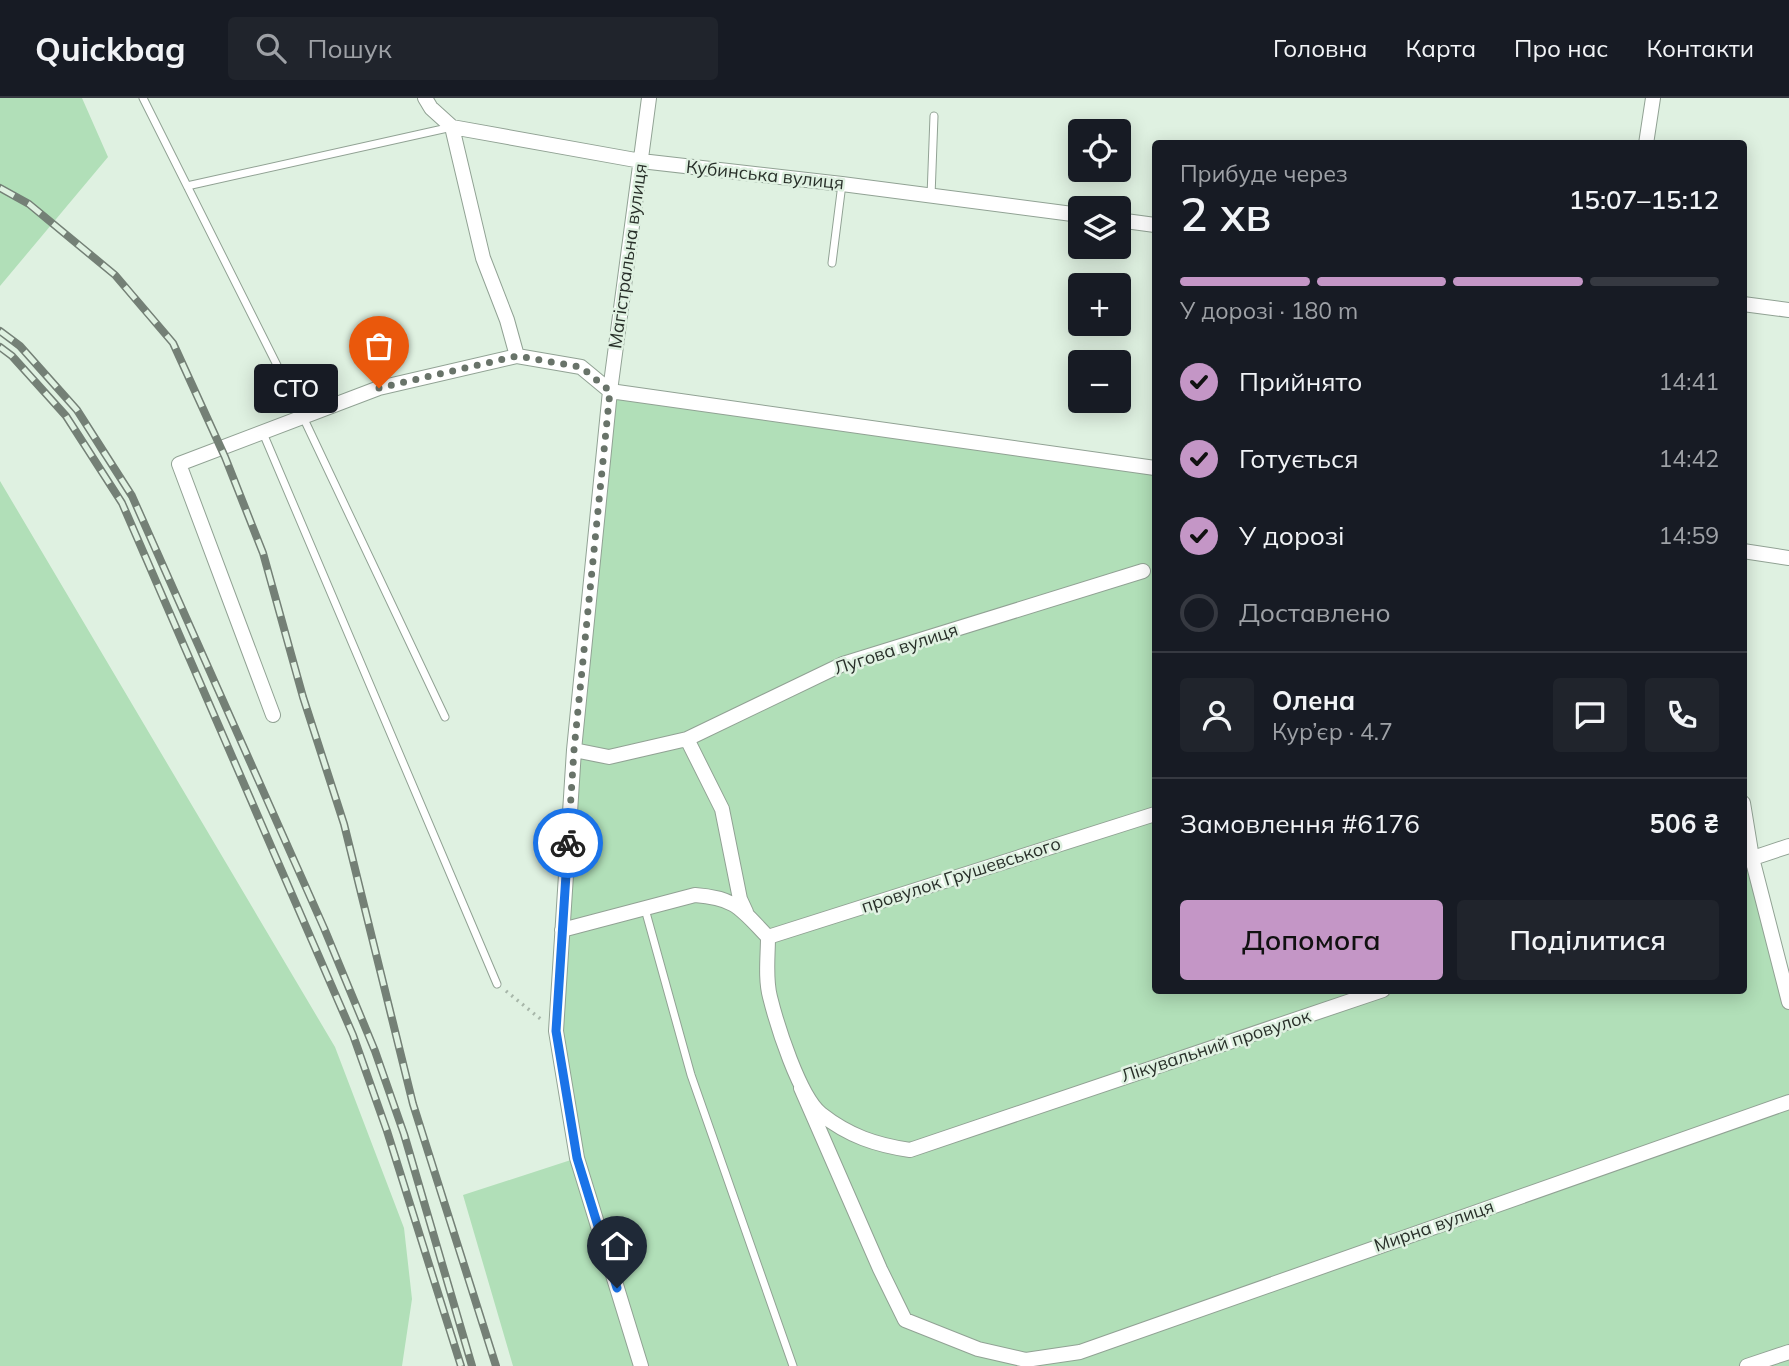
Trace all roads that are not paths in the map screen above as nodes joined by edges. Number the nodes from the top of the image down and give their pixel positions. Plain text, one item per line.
1 (143, 98) edge
2 (425, 98) edge
3 (649, 98) edge
4 (1653, 98) edge
5 (934, 116) dead end
6 (452, 127) junction
7 (1647, 140) edge
8 (641, 161) junction
9 (842, 184) junction
10 (187, 186) junction
11 (931, 196) junction
12 (1068, 213) edge
13 (1131, 222) edge
14 (1152, 225) edge
15 (832, 263) dead end
16 (1747, 305) edge
17 (1789, 310) edge
18 (517, 356) junction
19 (610, 391) junction
20 (303, 417) junction
21 (262, 432) junction
22 (1152, 468) edge
23 (1747, 552) edge
24 (1789, 558) edge
25 (1143, 571) dead end
26 (272, 715) dead end
27 (445, 717) dead end
28 (687, 739) junction
29 (574, 750) junction
30 (1152, 815) edge
31 (1789, 846) edge
32 (1747, 860) edge
33 (645, 908) junction
34 (748, 917) junction
35 (562, 930) junction
36 (768, 937) junction
37 (497, 984) road end
38 (1371, 994) edge
39 (1789, 1002) edge
40 (801, 1088) junction
41 (1789, 1102) edge
42 (1789, 1352) edge
43 (641, 1366) edge
44 (793, 1366) edge
45 (1747, 1366) edge

1 - 10 lane
2 - 6 street
3 - 8 street, Магістральна вулиця
4 - 7 street
5 - 11 lane
6 - 8 street, Кубинська вулиця
6 - 10 lane
6 - 18 street
8 - 9 street, Кубинська вулиця
8 - 19 street, Магістральна вулиця
9 - 11 street, Кубинська вулиця
9 - 15 lane
10 - 20 lane
11 - 12 street, Кубинська вулиця
13 - 14 street
16 - 17 street
18 - 19 street
18 - 20 street
19 - 22 street
19 - 29 street, Магістральна вулиця
20 - 21 street
20 - 27 lane
21 - 26 street
21 - 37 lane
23 - 24 street
25 - 28 street, Лугова вулиця
28 - 29 street, Лугова вулиця
28 - 34 street
29 - 35 street, Магістральна вулиця
30 - 36 street, провулок Грушевського
31 - 32 street
32 - 39 street
33 - 34 street
33 - 35 street
33 - 44 lane
34 - 36 street
35 - 43 street, Магістральна вулиця
36 - 40 street
38 - 40 street, Лікувальний провулок
40 - 41 street, Мирна вулиця
42 - 45 street

